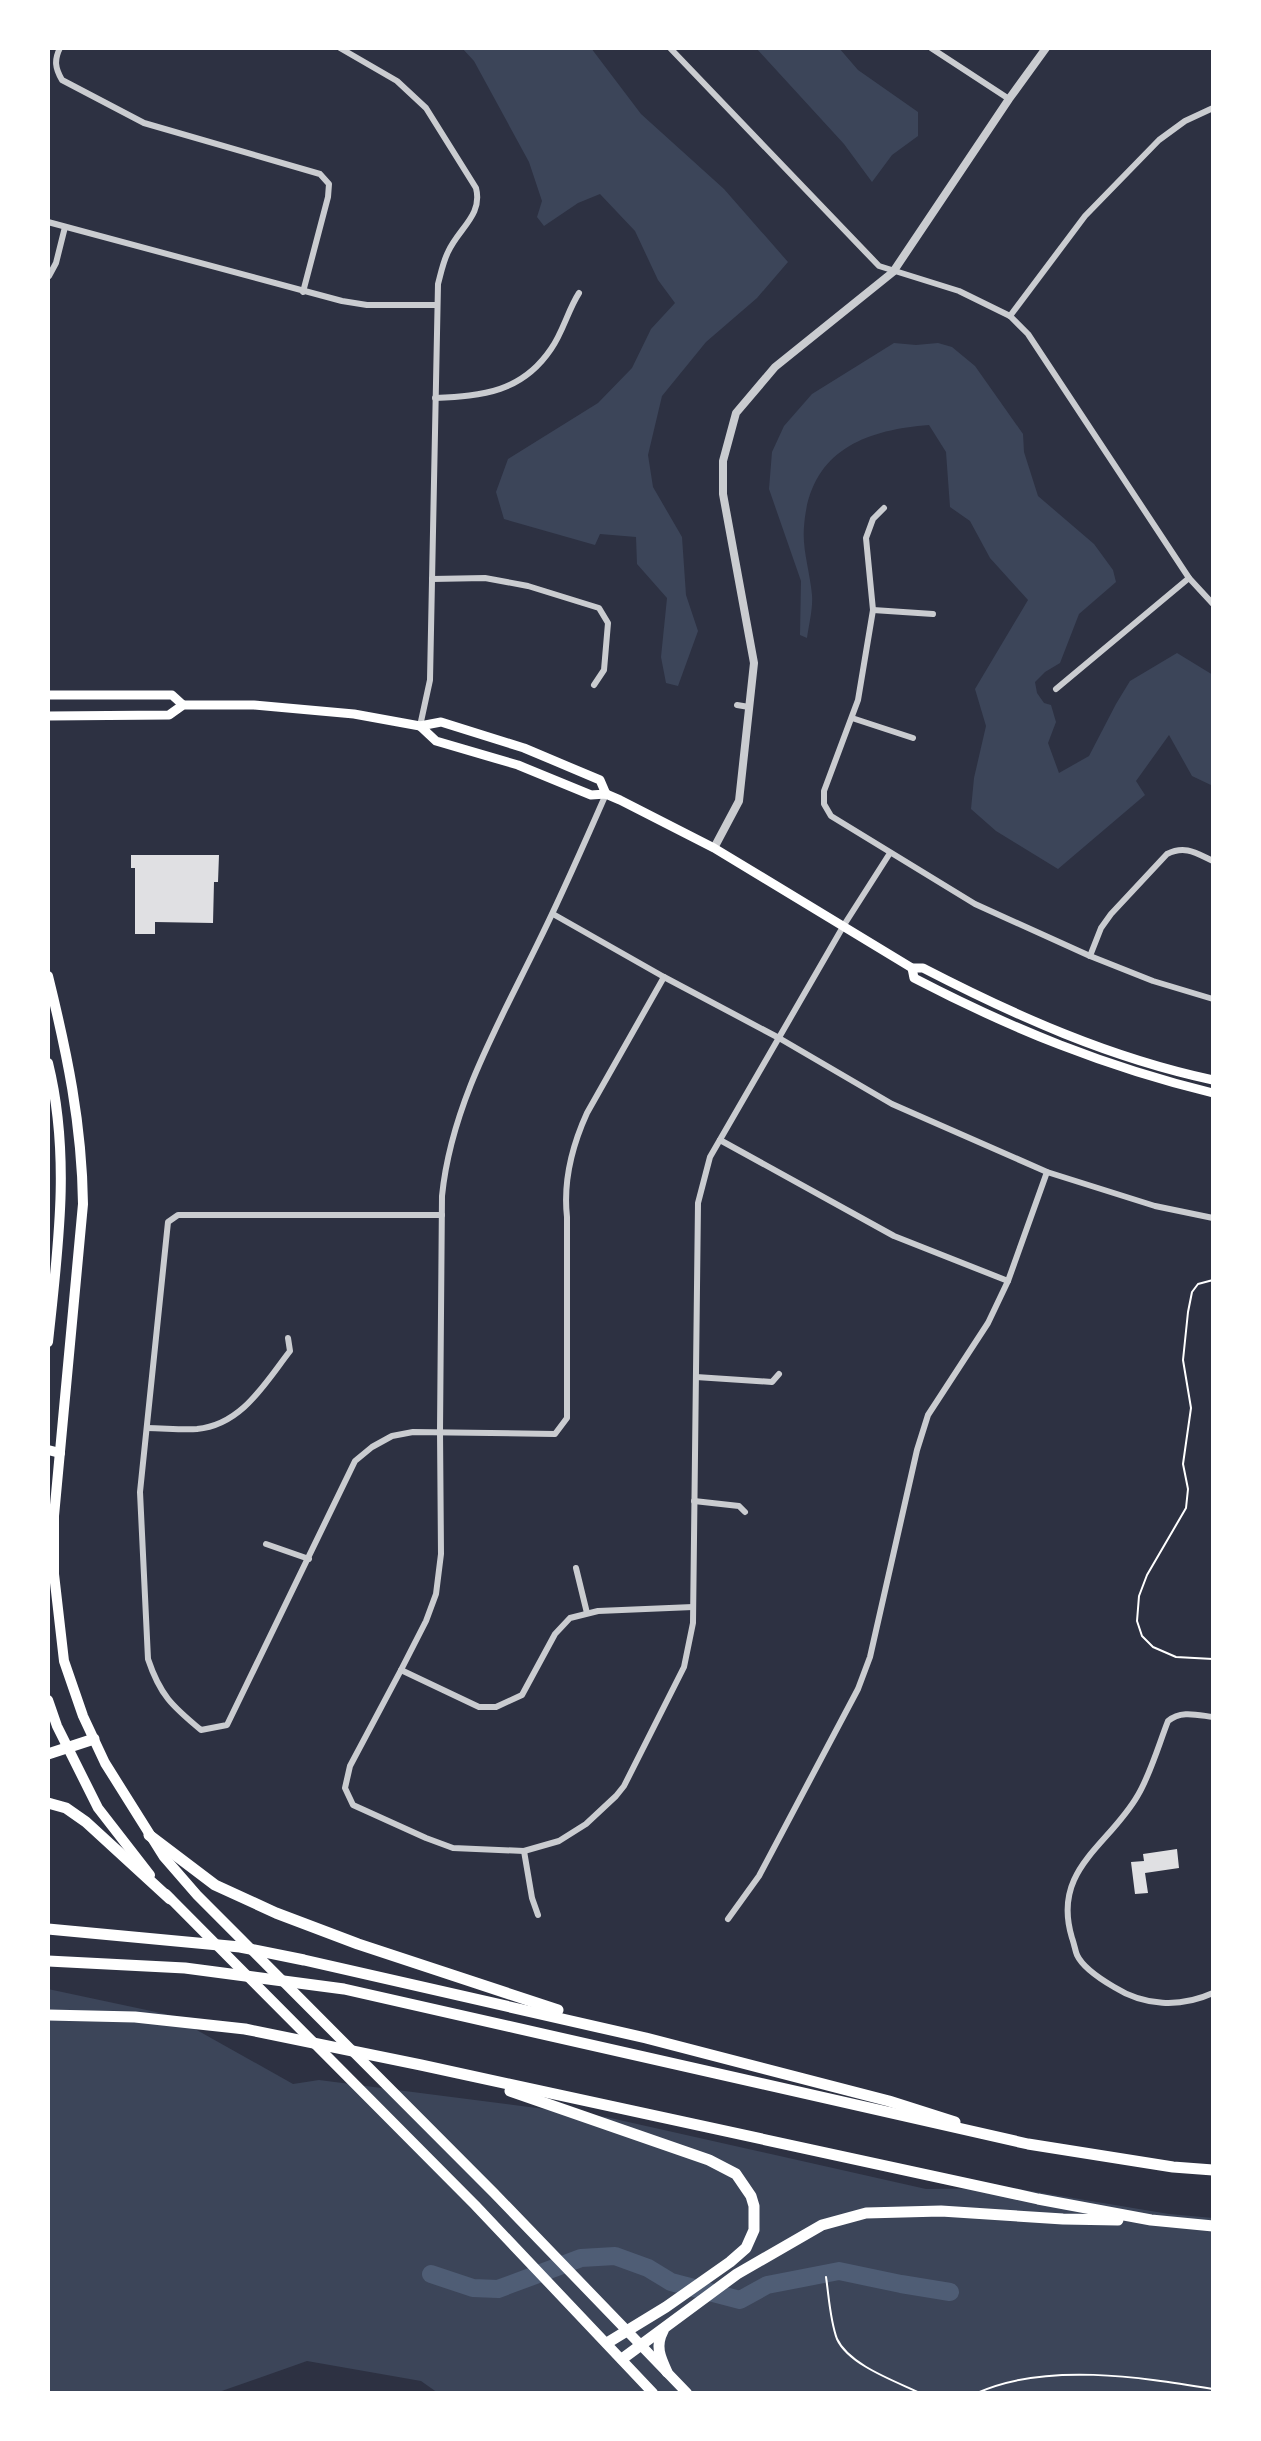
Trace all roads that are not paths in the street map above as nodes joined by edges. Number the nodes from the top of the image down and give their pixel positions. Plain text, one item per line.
1 (60, 48) edge
2 (340, 48) edge
3 (670, 48) edge
4 (931, 48) edge
5 (1046, 48) edge
6 (1009, 99) junction
7 (1213, 108) edge
8 (48, 222) edge
9 (65, 227) junction
10 (893, 272) junction
11 (49, 276) edge
12 (303, 292) junction
13 (579, 293) dead end
14 (437, 305) junction
15 (1010, 316) junction
16 (435, 398) junction
17 (884, 508) dead end
18 (1189, 578) junction
19 (432, 579) junction
20 (1213, 604) edge
21 (873, 610) junction
22 (933, 614) dead end
23 (594, 685) dead end
24 (1056, 689) dead end
25 (48, 695) edge
26 (183, 705) junction
27 (737, 705) dead end
28 (749, 707) junction
29 (48, 716) edge
30 (852, 718) junction
31 (420, 726) junction
32 (913, 738) dead end
33 (606, 794) junction
34 (714, 848) junction
35 (890, 853) junction
36 (1213, 861) edge
37 (553, 914) junction
38 (844, 925) junction
39 (1090, 956) junction
40 (912, 968) junction
41 (48, 976) edge
42 (664, 977) junction
43 (1213, 999) edge
44 (779, 1038) junction
45 (48, 1063) edge
46 (1213, 1080) edge
47 (1213, 1093) edge
48 (52, 1095) edge
49 (720, 1140) junction
50 (1047, 1172) junction
51 (442, 1215) junction
52 (1213, 1218) edge
53 (1008, 1281) junction
54 (288, 1338) dead end
55 (48, 1342) edge
56 (779, 1374) dead end
57 (696, 1377) junction
58 (147, 1428) junction
59 (440, 1431) junction
60 (48, 1450) edge
61 (60, 1453) junction
62 (694, 1501) junction
63 (745, 1512) dead end
64 (266, 1544) dead end
65 (309, 1559) junction
66 (576, 1568) dead end
67 (693, 1607) junction
68 (587, 1613) junction
69 (401, 1670) junction
70 (48, 1700) edge
71 (1213, 1717) edge
72 (94, 1739) junction
73 (68, 1747) junction
74 (48, 1754) edge
75 (48, 1803) edge
76 (149, 1835) junction
77 (524, 1851) junction
78 (170, 1899) junction
79 (538, 1915) dead end
80 (728, 1919) dead end
81 (48, 1929) edge
82 (48, 1961) edge
83 (1213, 1993) edge
84 (48, 2015) edge
85 (646, 2038) junction
86 (464, 2075) junction
87 (1028, 2144) junction
88 (1213, 2170) edge
89 (1151, 2220) junction
90 (1213, 2226) edge
91 (669, 2326) junction
92 (626, 2330) junction
93 (607, 2343) junction
94 (640, 2345) junction
95 (622, 2359) junction
96 (667, 2372) junction
97 (653, 2393) edge
98 (687, 2393) edge

1 - 12 street
2 - 14 street
3 - 10 street
4 - 6 street
5 - 6 street
6 - 10 street
7 - 15 street
8 - 9 street
9 - 11 street
9 - 12 street
10 - 15 street
10 - 28 street
12 - 14 street
13 - 16 street
14 - 16 street
15 - 18 street
16 - 19 street
17 - 21 street
18 - 20 street
18 - 24 street
19 - 23 street
19 - 31 street
21 - 22 street
21 - 30 street
25 - 26 main road
26 - 29 main road
26 - 31 main road
27 - 28 street
28 - 34 street
30 - 32 street
30 - 35 street
31 - 33 main road
31 - 33 main road
33 - 34 main road
33 - 37 street
34 - 38 main road
35 - 38 street
35 - 39 street
36 - 39 street
37 - 42 street
37 - 51 street
38 - 40 main road
38 - 44 street
39 - 43 street
40 - 46 main road
40 - 47 main road
41 - 61 main road
42 - 44 street
42 - 59 street
44 - 49 street
44 - 50 street
45 - 48 main road
48 - 55 main road
49 - 53 street
49 - 57 street
50 - 52 street
50 - 53 street
51 - 58 street
51 - 59 street
53 - 80 street
54 - 58 street
56 - 57 street
57 - 62 street
58 - 65 street
59 - 65 street
59 - 69 street
60 - 61 main road
61 - 72 main road
62 - 63 street
62 - 67 street
64 - 65 street
66 - 68 street
67 - 68 street
67 - 77 street
68 - 69 street
69 - 77 street
70 - 73 main road
71 - 83 street
72 - 73 highway
72 - 76 main road
73 - 74 highway
73 - 78 main road
75 - 78 highway
76 - 85 highway
76 - 92 main road
77 - 79 street
78 - 93 main road
81 - 85 highway
82 - 87 highway
84 - 86 highway
85 - 87 highway
86 - 89 highway
86 - 92 highway
87 - 88 highway
89 - 90 highway
89 - 91 highway
91 - 94 highway
91 - 96 highway
92 - 93 highway
92 - 94 main road
93 - 95 main road
94 - 95 highway
94 - 96 main road
95 - 97 main road
96 - 98 main road

